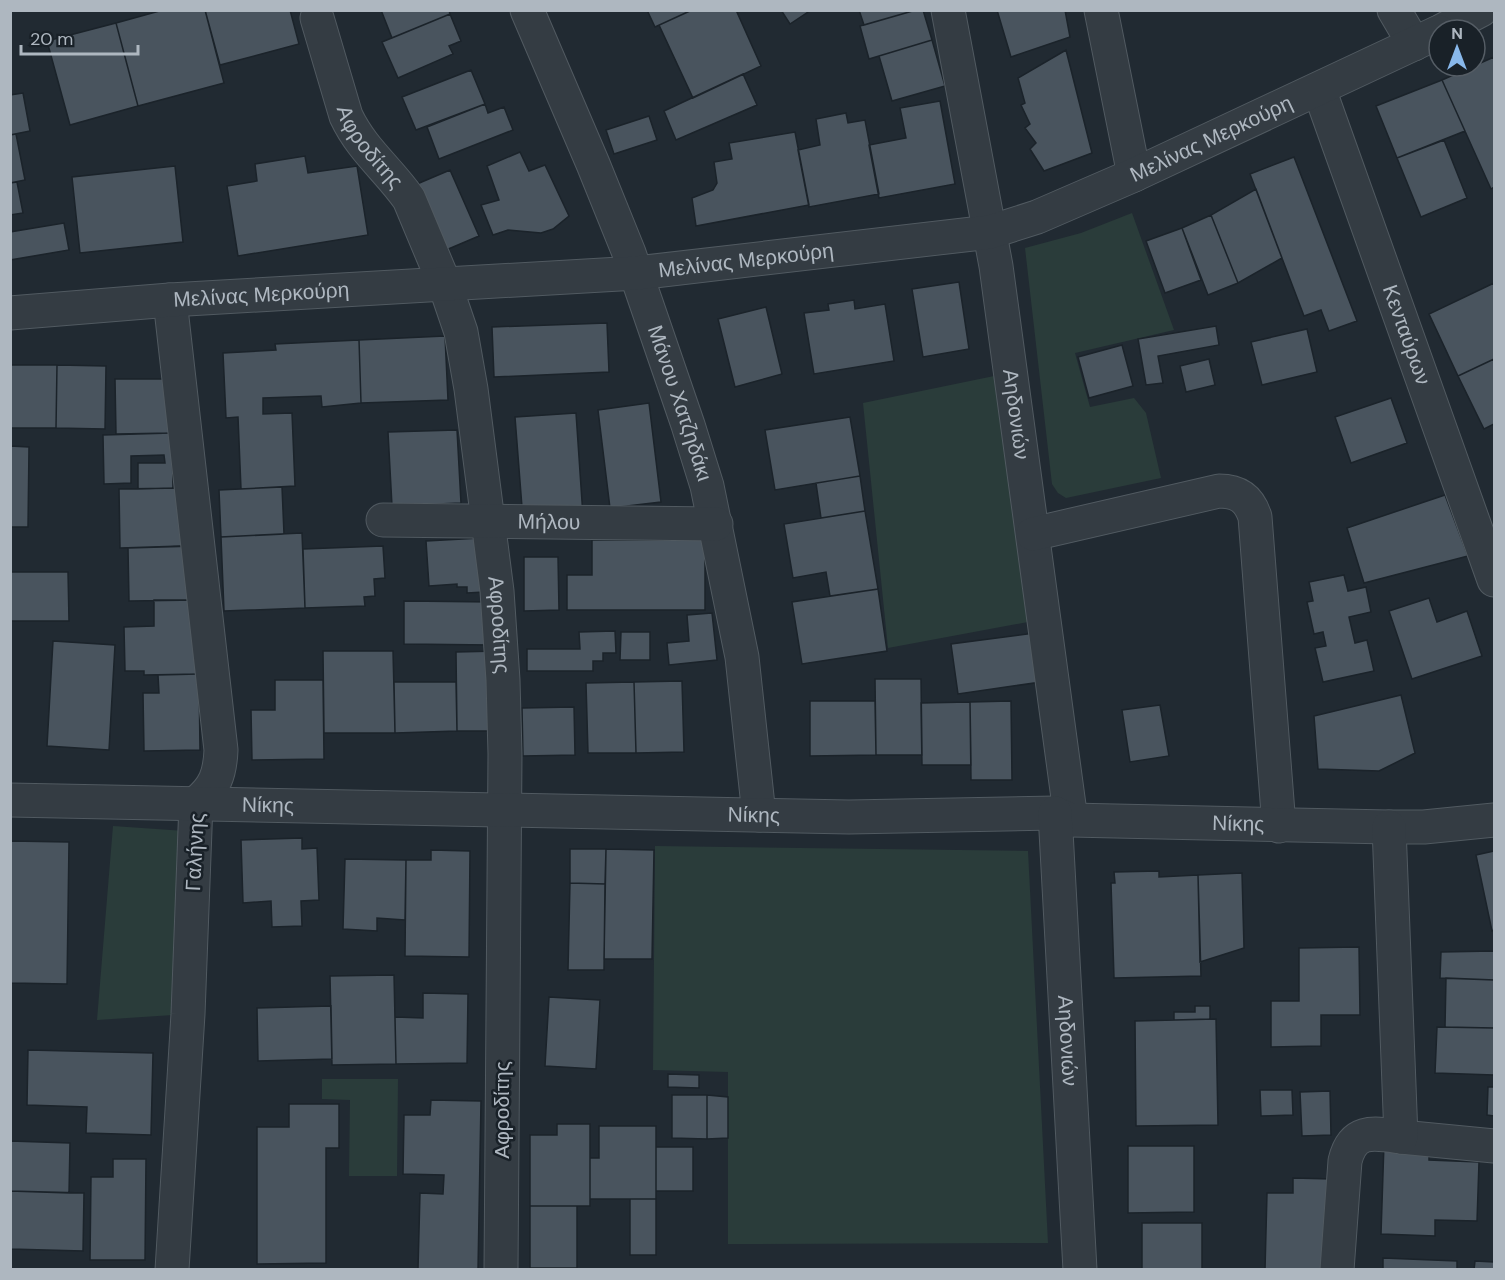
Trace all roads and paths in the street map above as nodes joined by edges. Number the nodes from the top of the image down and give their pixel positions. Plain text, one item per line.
1 (527, 10) edge
2 (948, 10) edge
3 (1101, 10) edge
4 (1394, 10) edge
5 (1481, 10) edge
6 (317, 18) dead end
7 (1465, 18) edge
8 (1427, 32) edge
9 (1427, 37) edge
10 (1319, 89) junction
11 (1134, 175) junction
12 (990, 232) junction
13 (637, 273) junction
14 (445, 285) junction
15 (170, 300) junction
16 (10, 313) edge
17 (383, 520) dead end
18 (489, 523) junction
19 (716, 524) junction
20 (1033, 534) junction
21 (1494, 580) edge
22 (10, 800) edge
23 (196, 803) junction
24 (504, 809) junction
25 (759, 815) junction
26 (1063, 816) junction
27 (1494, 820) edge
28 (1279, 826) junction
29 (1389, 827) junction
30 (1401, 1137) junction
31 (1494, 1146) edge
32 (172, 1269) edge
33 (501, 1269) edge
34 (1080, 1269) edge
35 (1337, 1269) edge

1 - 13 street, Μάνου Χατζηδάκι
2 - 12 street, Αηδονιών
3 - 11 street
4 - 8 street
5 - 7 street, Μελίνας Μερκούρη
6 - 14 street, Αφροδίτης
9 - 10 street, Μελίνας Μερκούρη
10 - 11 street, Μελίνας Μερκούρη
10 - 21 street, Κενταύρων
11 - 12 street, Μελίνας Μερκούρη
12 - 13 street, Μελίνας Μερκούρη
12 - 20 street, Αηδονιών
13 - 14 street, Μελίνας Μερκούρη
13 - 19 street, Μάνου Χατζηδάκι
14 - 15 street, Μελίνας Μερκούρη
14 - 18 street, Αφροδίτης
15 - 16 street, Μελίνας Μερκούρη
15 - 23 street, Γαλήνης
17 - 18 street, Μήλου
18 - 19 street, Μήλου
18 - 24 street, Αφροδίτης
19 - 25 street, Μάνου Χατζηδάκι
20 - 26 street, Αηδονιών
20 - 28 street
22 - 23 street, Νίκης
23 - 24 street, Νίκης
23 - 32 street, Γαλήνης
24 - 25 street, Νίκης
24 - 33 street, Αφροδίτης
25 - 26 street, Νίκης
26 - 28 street, Νίκης
26 - 34 street, Αηδονιών
27 - 29 street, Νίκης
28 - 29 street, Νίκης
29 - 30 street
30 - 31 street
30 - 35 street

